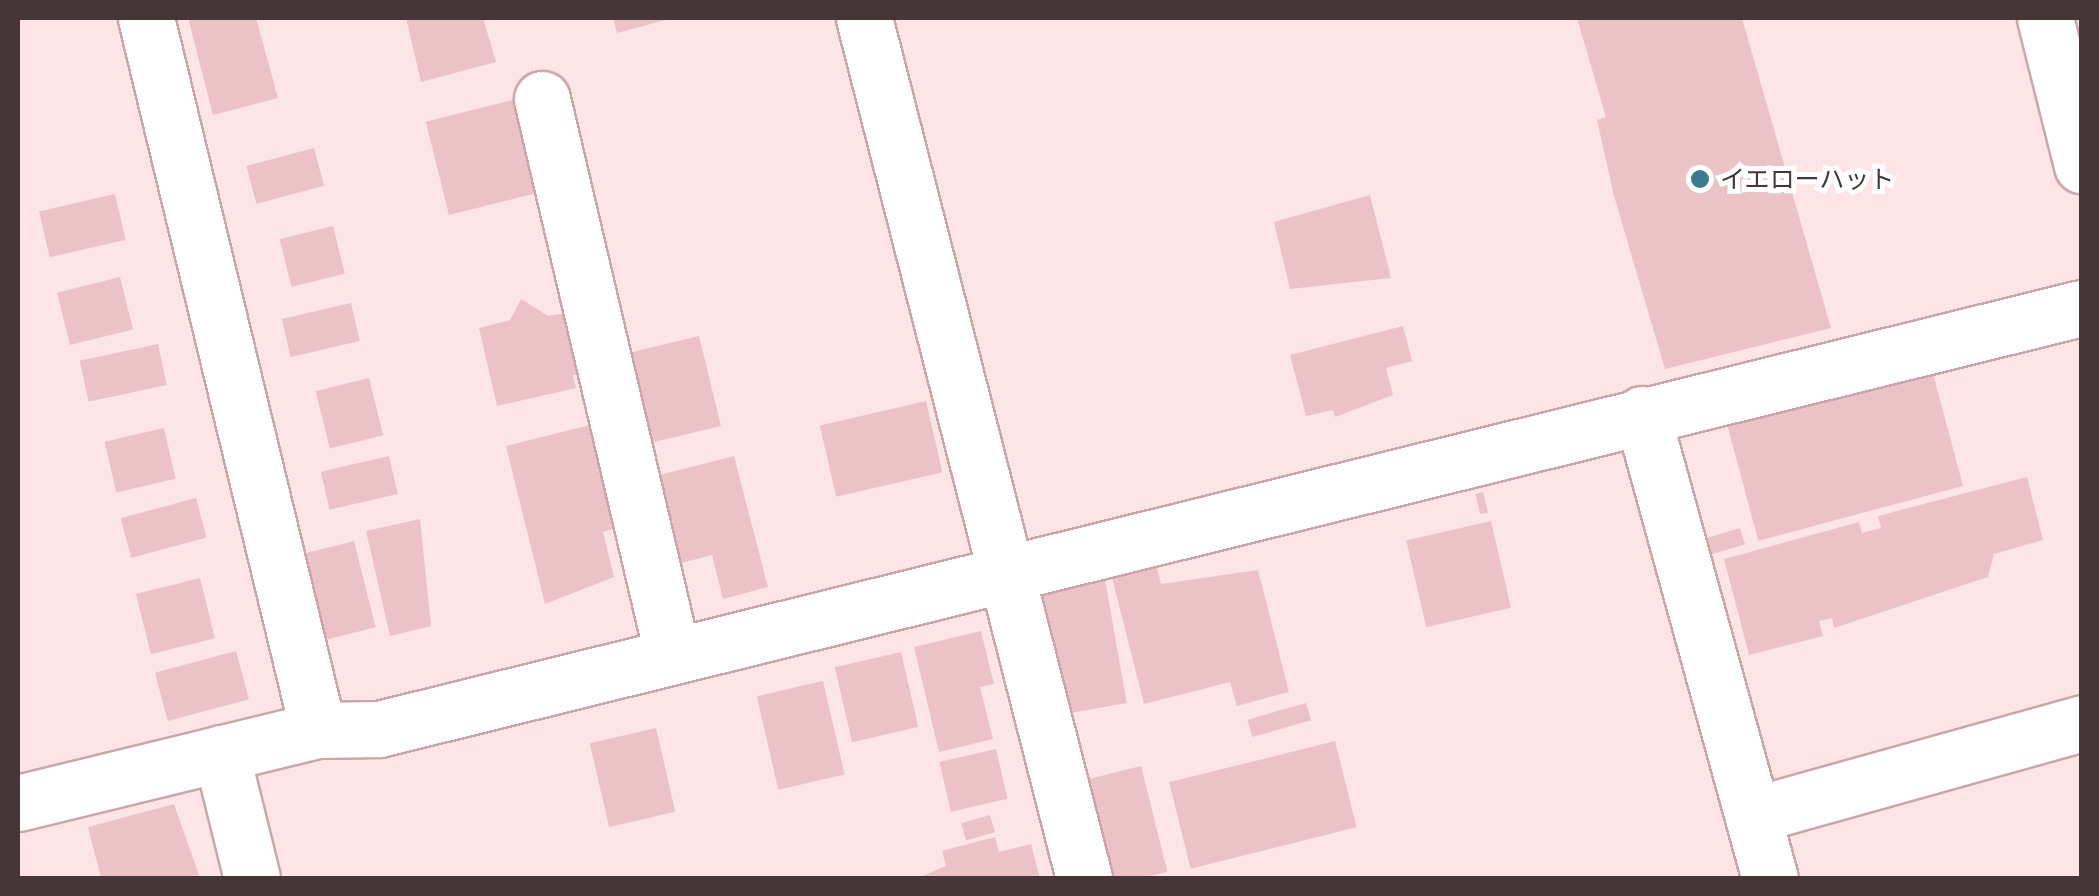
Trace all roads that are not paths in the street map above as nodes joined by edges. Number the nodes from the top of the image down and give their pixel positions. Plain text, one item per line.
1 (146, 18) edge
2 (864, 18) edge
3 (2045, 18) edge
4 (542, 99) dead end
5 (2082, 166) edge
6 (2082, 308) edge
7 (1642, 414) junction
8 (1006, 574) junction
9 (672, 652) junction
10 (2082, 723) edge
11 (318, 730) junction
12 (222, 754) junction
13 (18, 803) edge
14 (1753, 815) junction
15 (252, 878) edge
16 (1084, 878) edge
17 (1770, 878) edge

1 - 11 main road
2 - 8 main road
3 - 5 main road
4 - 9 main road
6 - 7 main road
7 - 8 main road
7 - 14 main road
8 - 9 main road
8 - 16 main road
9 - 11 main road
10 - 14 main road
11 - 12 main road
12 - 13 main road
12 - 15 main road
14 - 17 main road

